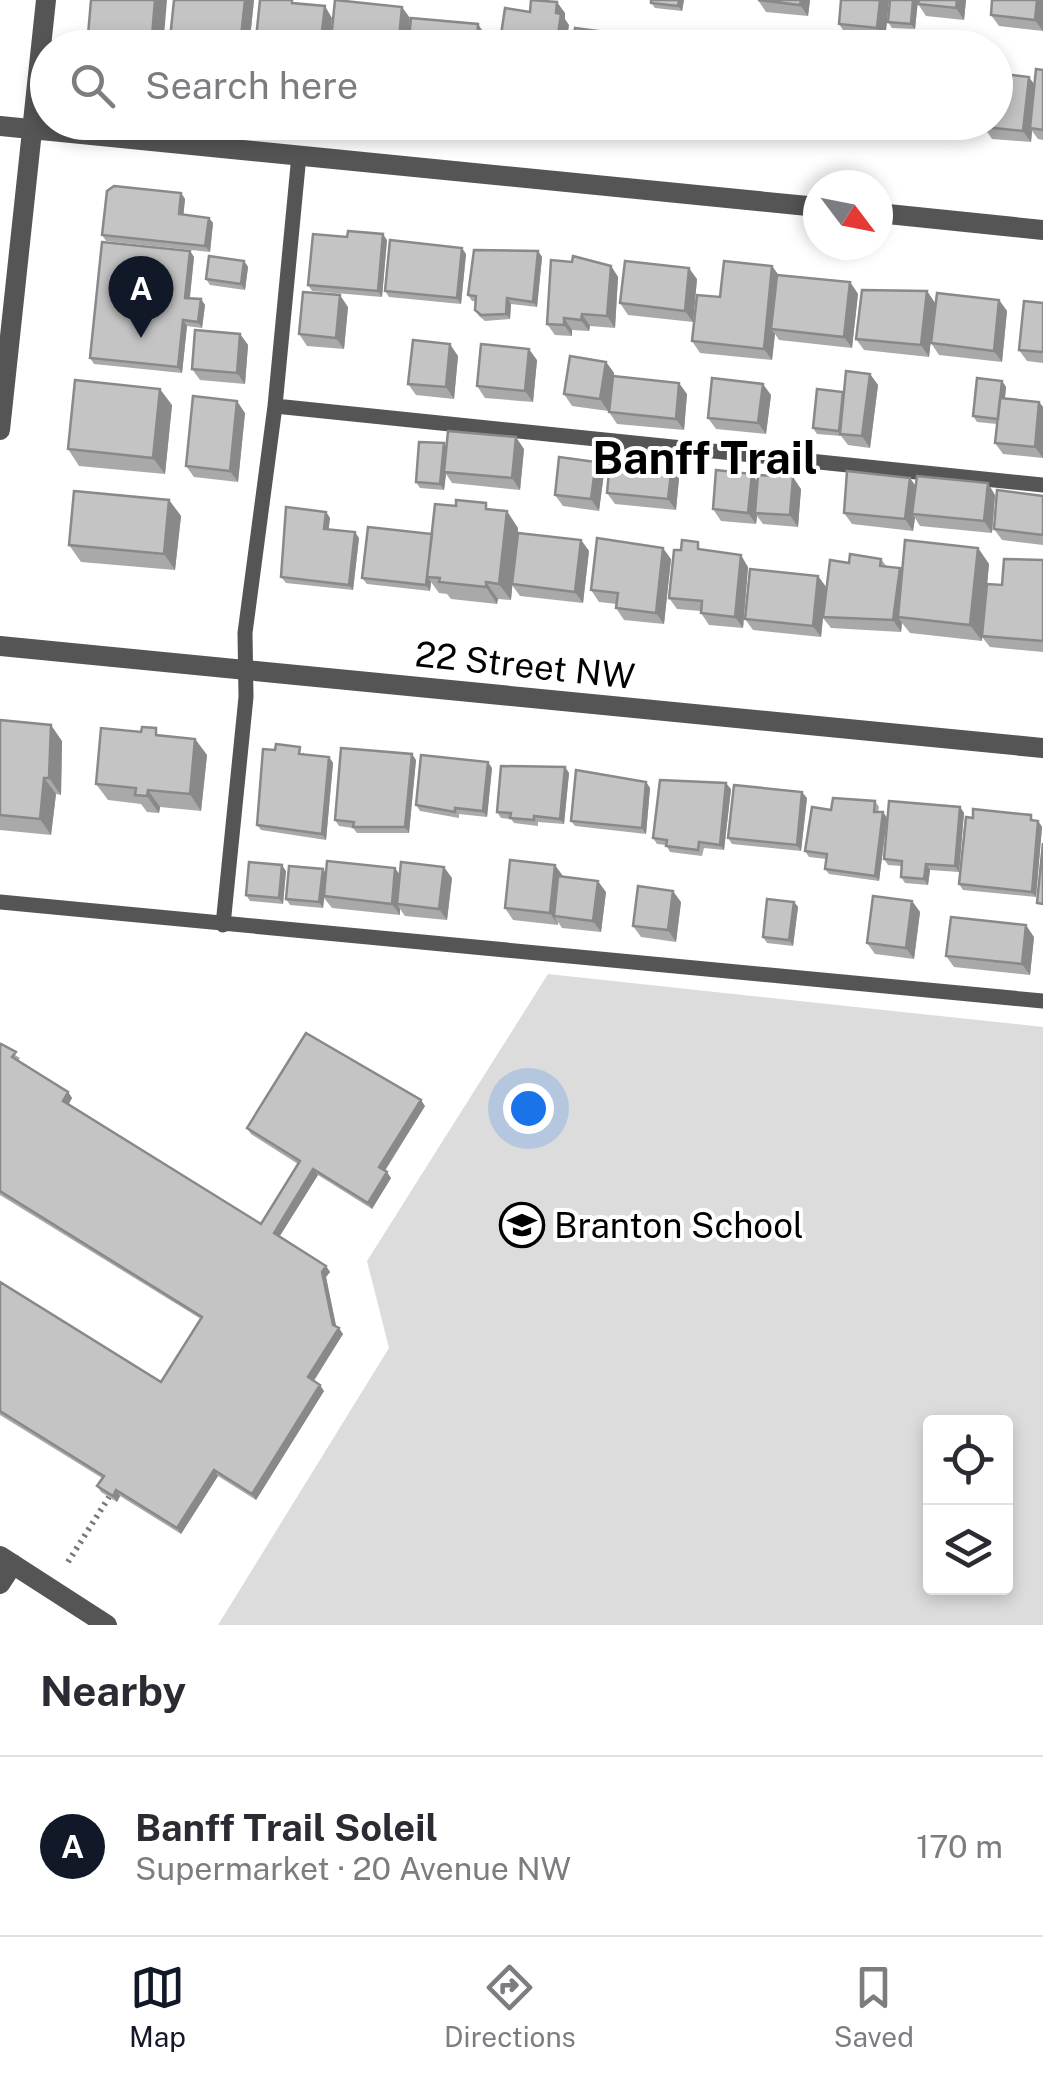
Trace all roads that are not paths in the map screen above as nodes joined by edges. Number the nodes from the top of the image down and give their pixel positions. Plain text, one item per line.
1 (46, 0) edge
2 (43, 30) edge
3 (0, 126) edge
4 (30, 129) edge
5 (32, 140) edge
6 (141, 140) edge
7 (299, 156) junction
8 (803, 206) edge
9 (893, 215) edge
10 (1043, 230) edge
11 (3, 388) edge
12 (275, 406) junction
13 (0, 430) edge
14 (1043, 485) edge
15 (0, 646) edge
16 (245, 670) junction
17 (1043, 748) edge
18 (0, 902) edge
19 (223, 926) junction
20 (1043, 1001) edge
21 (6, 1560) edge
22 (0, 1584) edge
23 (107, 1625) edge

1 - 2 street
3 - 4 street
5 - 11 street
6 - 7 street
7 - 8 street
7 - 12 lane
9 - 10 street
11 - 13 street
12 - 14 lane
12 - 16 lane
15 - 16 street, 22 Street NW
16 - 17 street, 22 Street NW
16 - 19 lane
18 - 19 lane
19 - 20 lane
21 - 22 street
21 - 23 street

